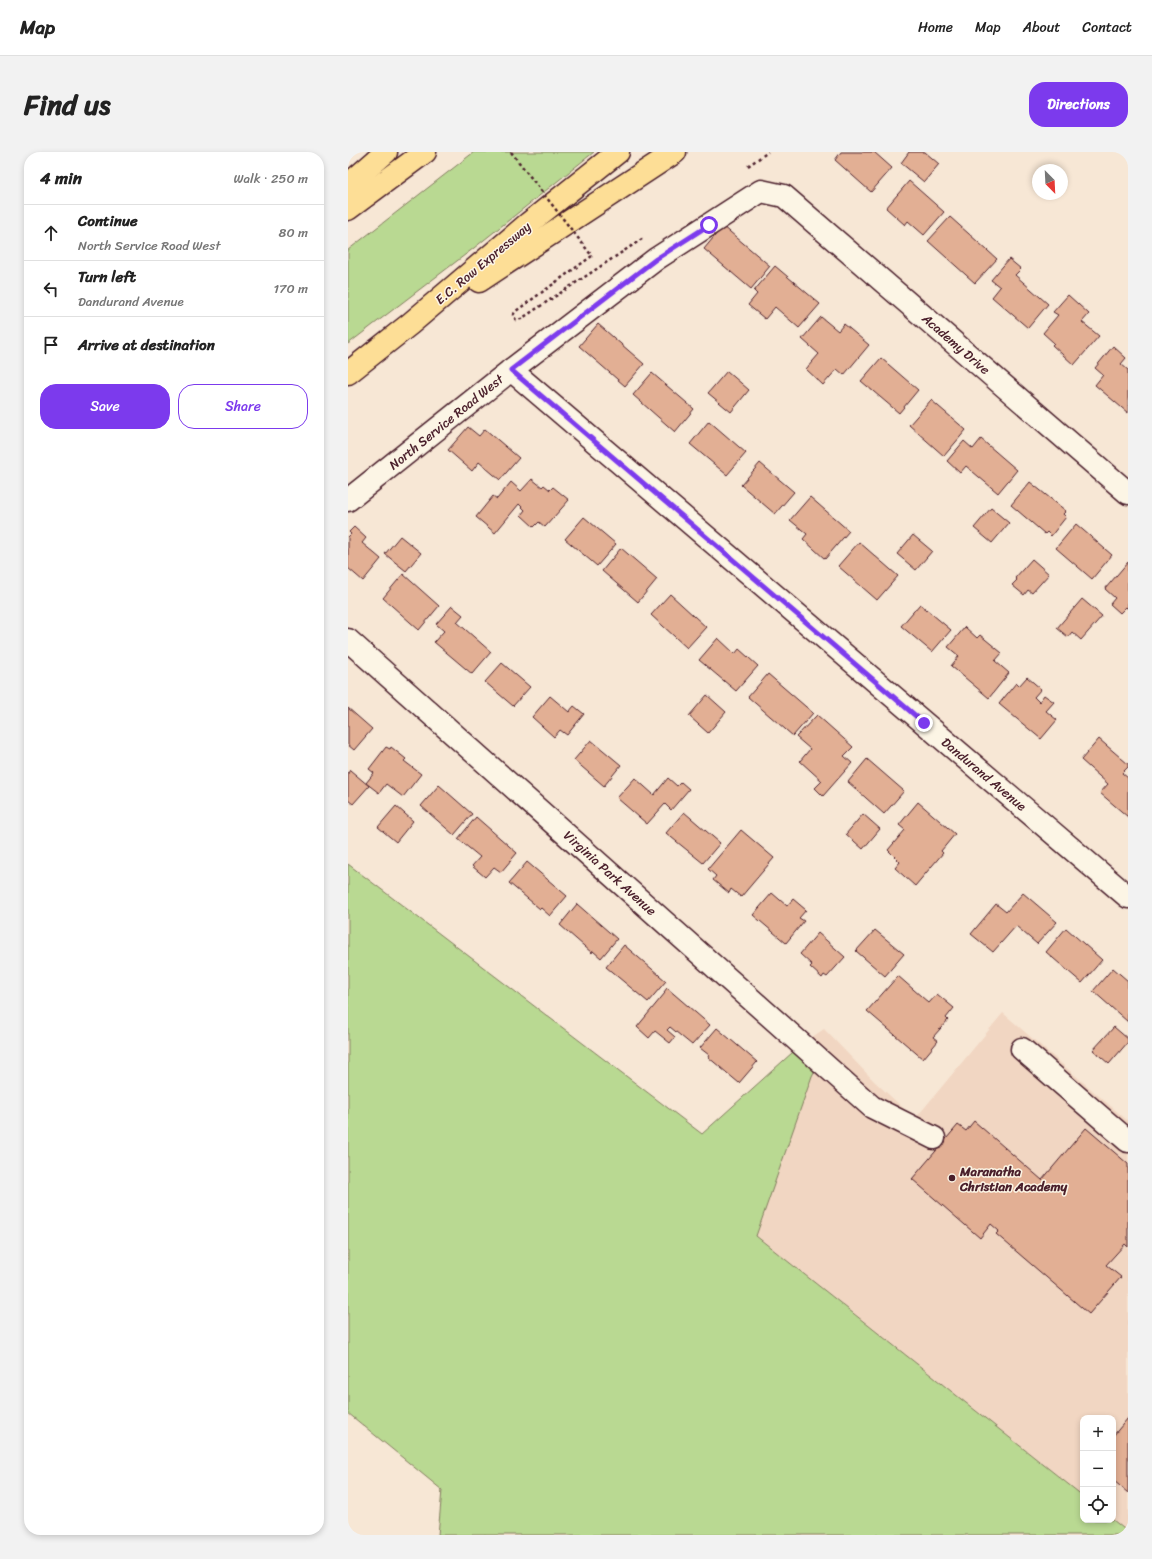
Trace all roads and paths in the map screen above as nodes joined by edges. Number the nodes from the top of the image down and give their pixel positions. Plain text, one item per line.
1 (386, 152) edge
2 (426, 152) edge
3 (511, 152) edge
4 (618, 152) edge
5 (675, 152) edge
6 (768, 152) edge
7 (748, 166) dead end
8 (348, 184) edge
9 (784, 196) joint
10 (348, 209) edge
11 (645, 243) dead end
12 (410, 324) junction
13 (511, 370) junction
14 (348, 373) edge
15 (1128, 493) edge
16 (348, 500) edge
17 (348, 640) edge
18 (1128, 897) edge
19 (1022, 1048) dead end
20 (934, 1138) dead end
21 (1128, 1141) edge

1 - 8 highway
2 - 10 highway
3 - 11 path, bridge
4 - 12 highway, E.C. Row Expressway
5 - 12 highway
6 - 7 path
9 - 13 street, North Service Road West
9 - 15 street, Academy Drive
12 - 14 highway, E.C. Row Expressway
13 - 16 street, North Service Road West
13 - 18 street, Dandurand Avenue
17 - 20 street, Virginia Park Avenue
19 - 21 street

